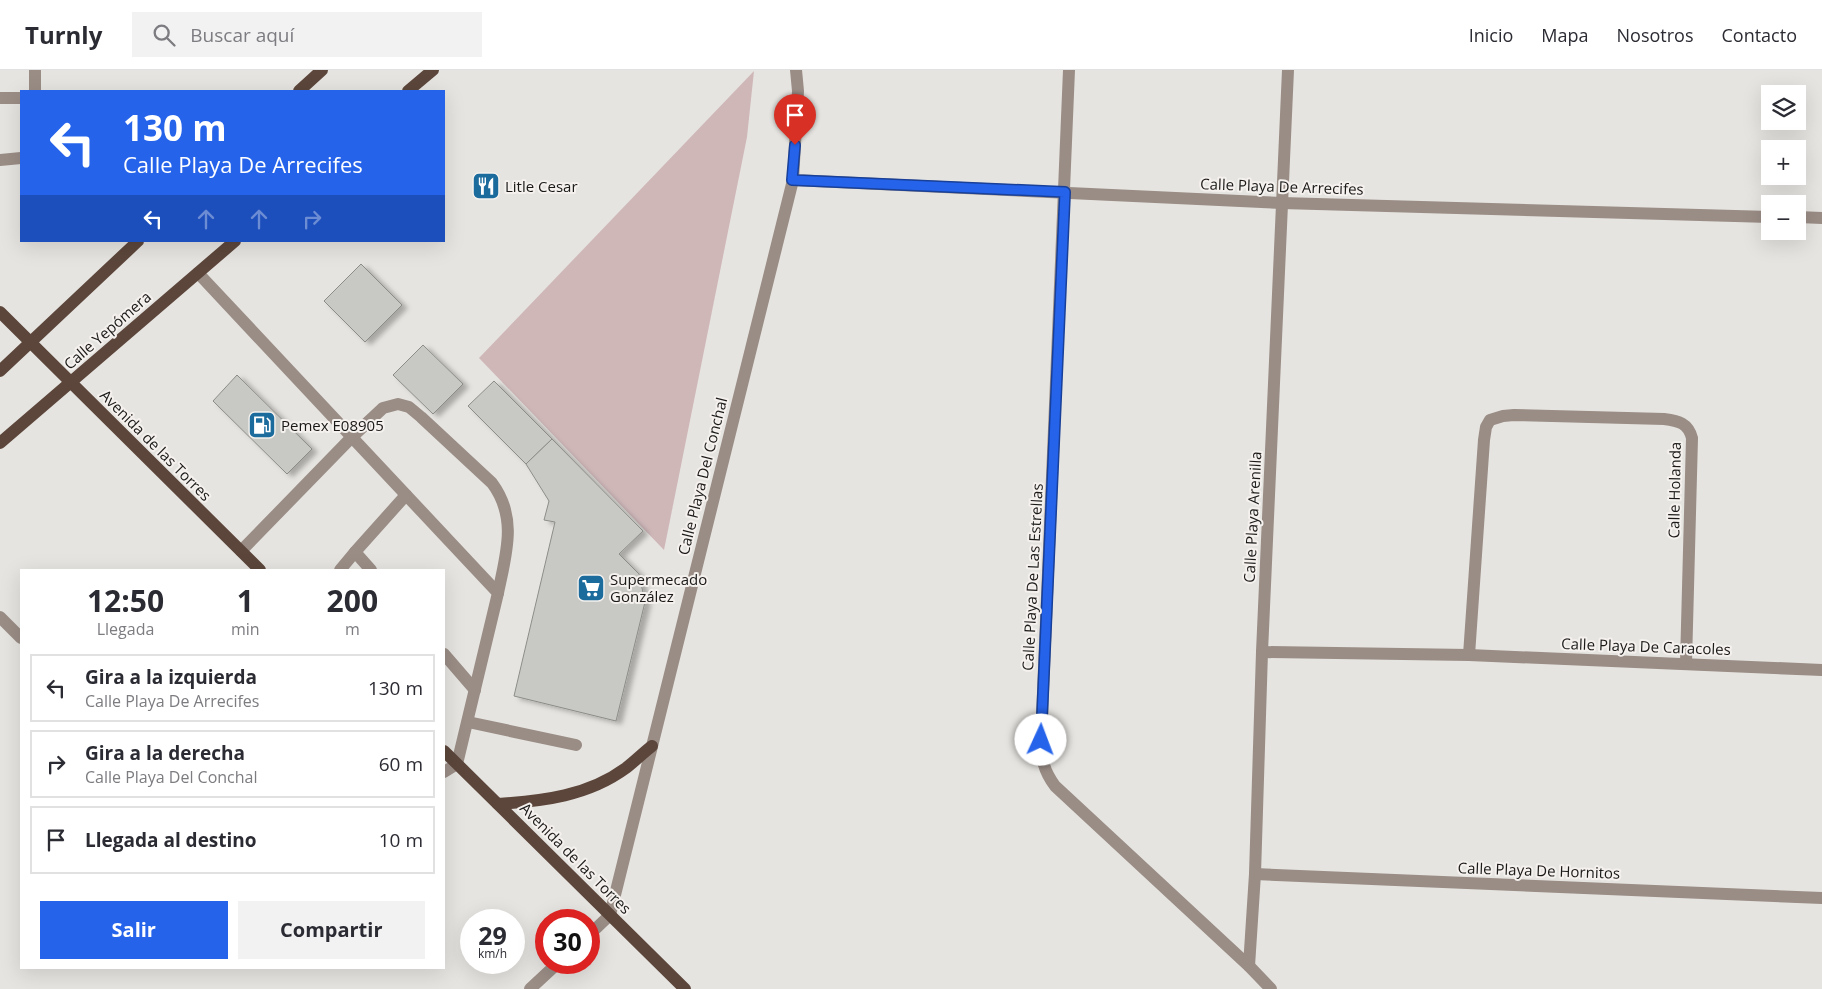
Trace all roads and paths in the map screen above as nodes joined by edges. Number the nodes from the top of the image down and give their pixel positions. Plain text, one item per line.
1 (35, 70) edge
2 (322, 70) edge
3 (433, 70) edge
4 (796, 70) edge
5 (1069, 70) edge
6 (1288, 70) edge
7 (35, 90) edge
8 (300, 90) edge
9 (409, 90) edge
10 (0, 98) edge
11 (20, 98) edge
12 (20, 158) edge
13 (0, 160) edge
14 (792, 180) junction
15 (1065, 192) junction
16 (1282, 203) junction
17 (1761, 217) edge
18 (1806, 217) edge
19 (1822, 218) edge
20 (137, 242) edge
21 (234, 242) edge
22 (198, 273) junction
23 (0, 312) edge
24 (30, 342) junction
25 (0, 371) edge
26 (71, 383) junction
27 (352, 437) junction
28 (0, 443) edge
29 (406, 494) junction
30 (241, 551) junction
31 (355, 552) junction
32 (259, 569) edge
33 (341, 569) edge
34 (370, 569) edge
35 (498, 593) junction
36 (0, 616) edge
37 (20, 637) edge
38 (1262, 652) junction
39 (445, 655) edge
40 (1469, 655) junction
41 (1686, 664) junction
42 (1822, 670) edge
43 (475, 690) junction
44 (468, 722) junction
45 (576, 745) dead end
46 (652, 746) junction
47 (445, 752) edge
48 (457, 764) junction
49 (445, 771) edge
50 (498, 804) junction
51 (1254, 874) junction
52 (1822, 898) edge
53 (610, 915) junction
54 (600, 925) edge
55 (1249, 966) junction
56 (546, 974) edge
57 (530, 989) edge
58 (685, 989) edge
59 (1271, 989) edge

1 - 7 street
2 - 8 main road
3 - 9 main road
4 - 14 street, Calle Playa Del Conchal
5 - 15 street, Calle Playa De Las Estrellas
6 - 16 street, Calle Playa Arenilla
10 - 11 street
12 - 13 street
14 - 15 street, Calle Playa De Arrecifes
14 - 46 street, Calle Playa Del Conchal
15 - 16 street, Calle Playa De Arrecifes
15 - 55 street, Calle Playa De Las Estrellas
16 - 17 street, Calle Playa De Arrecifes
16 - 38 street, Calle Playa Arenilla
18 - 19 street
20 - 24 main road
21 - 22 main road, Calle Yepómera
22 - 26 main road, Calle Yepómera
22 - 27 street
23 - 24 main road, Avenida de las Torres
24 - 25 main road
24 - 26 main road, Avenida de las Torres
26 - 28 main road, Calle Yepómera
26 - 30 main road, Avenida de las Torres
27 - 29 street
27 - 30 street
27 - 35 street
29 - 31 street
29 - 35 street
30 - 32 main road, Avenida de las Torres
31 - 33 street
31 - 34 street
35 - 43 street
36 - 37 street
38 - 40 street, Calle Playa De Caracoles
38 - 51 street, Calle Playa Arenilla
39 - 43 street
40 - 41 street, Calle Playa De Caracoles
40 - 41 street, Calle Holanda
41 - 42 street, Calle Playa De Caracoles
43 - 44 street
44 - 45 street
44 - 48 street
46 - 50 main road
46 - 53 street, Calle Playa Del Conchal
47 - 48 main road, Avenida de las Torres
48 - 49 street
48 - 50 main road, Avenida de las Torres
50 - 53 main road, Avenida de las Torres
51 - 52 street, Calle Playa De Hornitos
51 - 55 street, Calle Playa Arenilla
53 - 54 street
53 - 58 main road, Avenida de las Torres
55 - 59 street, Calle Playa De Las Estrellas
56 - 57 street

